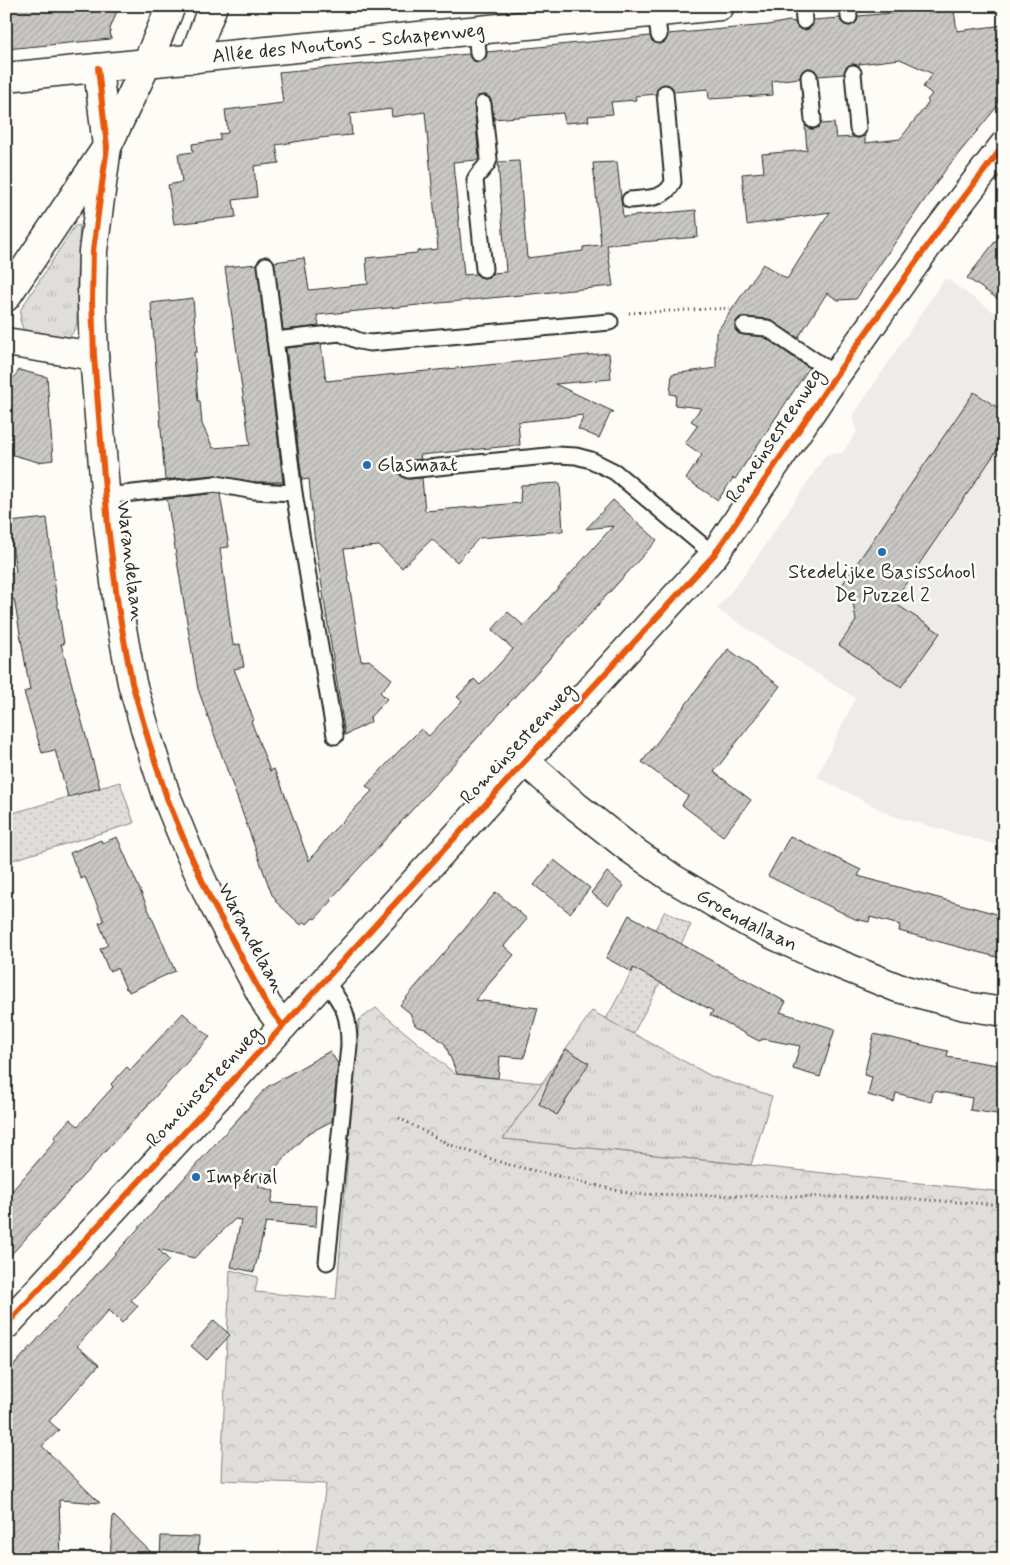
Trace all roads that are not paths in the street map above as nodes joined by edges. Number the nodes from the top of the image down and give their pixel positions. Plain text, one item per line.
1 (171, 6) edge
2 (213, 6) edge
3 (720, 6) edge
4 (193, 59) junction
5 (147, 63) junction
6 (98, 68) junction
7 (853, 73) dead end
8 (6, 77) edge
9 (809, 77) dead end
10 (664, 93) dead end
11 (483, 104) dead end
12 (813, 120) dead end
13 (858, 129) dead end
14 (1004, 146) edge
15 (107, 147) junction
16 (630, 200) dead end
17 (266, 265) dead end
18 (484, 269) dead end
19 (6, 297) edge
20 (610, 322) road end
21 (744, 326) road end
22 (275, 340) junction
23 (6, 342) edge
24 (94, 356) junction
25 (836, 375) junction
26 (408, 470) dead end
27 (294, 493) junction
28 (105, 496) junction
29 (714, 555) junction
30 (335, 736) dead end
31 (525, 761) junction
32 (325, 980) junction
33 (1004, 1012) edge
34 (283, 1026) junction
35 (327, 1262) dead end
36 (6, 1324) edge

1 - 5 street, Warandelaan
2 - 4 street
3 - 4 street, Allée des Moutons - Schapenweg
4 - 5 street, Allée des Moutons - Schapenweg
5 - 6 street, Allée des Moutons - Schapenweg
5 - 15 street, Warandelaan
6 - 8 street, Allée des Moutons - Schapenweg
6 - 15 street, Warandelaan
7 - 13 lane
9 - 12 lane
10 - 16 lane
11 - 18 lane
14 - 25 street, Romeinsesteenweg
15 - 19 street
15 - 24 street, Warandelaan
17 - 22 lane
20 - 22 lane
21 - 25 lane
22 - 27 lane
23 - 24 street
24 - 28 street, Warandelaan
25 - 29 street, Romeinsesteenweg
26 - 29 lane
27 - 28 lane
27 - 30 lane
28 - 34 street, Warandelaan
29 - 31 street, Romeinsesteenweg
31 - 32 street, Romeinsesteenweg
31 - 33 street, Groendallaan
32 - 34 street, Romeinsesteenweg
32 - 35 lane
34 - 36 street, Romeinsesteenweg

